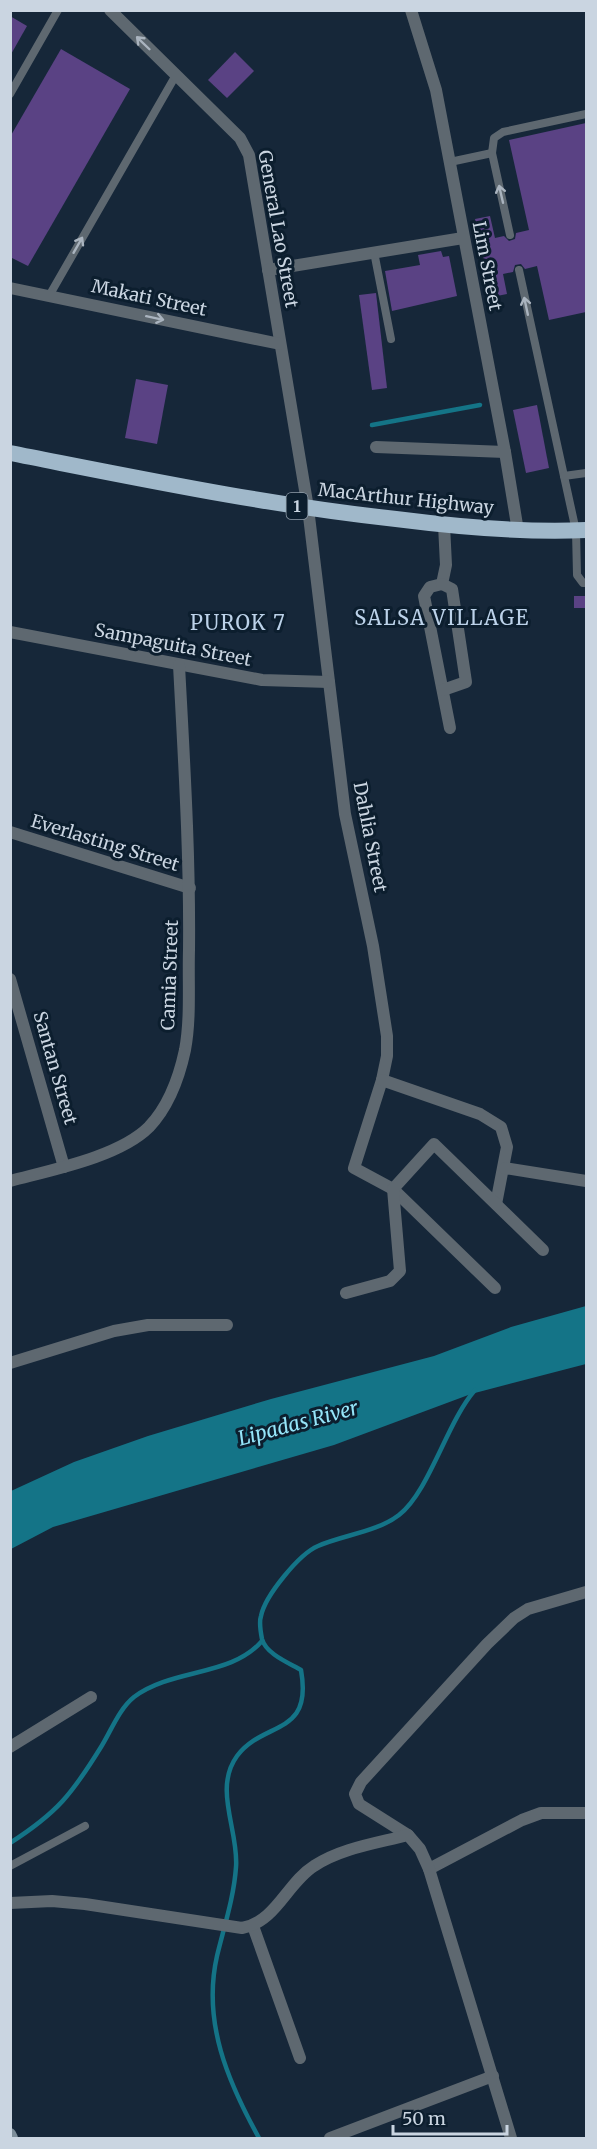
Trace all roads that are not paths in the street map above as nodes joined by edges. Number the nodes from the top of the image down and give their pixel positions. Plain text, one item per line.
1 (58, 10) edge
2 (110, 10) edge
3 (411, 10) edge
4 (176, 75) junction
5 (10, 94) edge
6 (586, 114) edge
7 (492, 153) junction
8 (450, 162) junction
9 (510, 235) dead end
10 (463, 238) junction
11 (374, 252) junction
12 (268, 270) junction
13 (519, 270) dead end
14 (10, 288) edge
15 (49, 296) junction
16 (391, 339) dead end
17 (280, 344) junction
18 (376, 447) dead end
19 (505, 452) junction
20 (10, 453) edge
21 (586, 473) edge
22 (564, 476) junction
23 (308, 508) junction
24 (444, 525) junction
25 (581, 530) edge
26 (518, 531) junction
27 (586, 583) edge
28 (442, 584) junction
29 (10, 633) edge
30 (179, 665) junction
31 (329, 682) junction
32 (443, 690) junction
33 (450, 728) dead end
34 (10, 832) edge
35 (190, 888) junction
36 (10, 979) edge
37 (382, 1080) junction
38 (64, 1167) junction
39 (505, 1168) junction
40 (10, 1181) edge
41 (586, 1181) edge
42 (393, 1189) junction
43 (496, 1204) junction
44 (543, 1250) dead end
45 (495, 1287) dead end
46 (346, 1293) dead end
47 (227, 1325) dead end
48 (10, 1363) edge
49 (586, 1592) edge
50 (92, 1697) dead end
51 (10, 1747) edge
52 (586, 1813) edge
53 (85, 1826) dead end
54 (408, 1835) junction
55 (10, 1866) edge
56 (429, 1869) junction
57 (10, 1903) edge
58 (253, 1926) junction
59 (300, 2058) dead end
60 (493, 2076) junction
61 (10, 2134) edge
62 (12, 2139) edge
63 (330, 2139) edge
64 (511, 2139) edge

1 - 5 lane
4 -> 2 street, General Lao Street
3 - 8 street, Lim Street
4 - 12 street, General Lao Street
15 -> 4 lane
6 - 7 lane
7 - 8 lane
9 -> 7 lane
8 - 10 street, Lim Street
10 - 11 street
10 - 19 street, Lim Street
11 - 12 street
11 - 16 lane
12 - 17 street, General Lao Street
22 -> 13 lane
14 - 15 street, Makati Street
15 -> 17 street, Makati Street
17 - 23 street, General Lao Street
18 - 19 street
19 - 26 street, Lim Street
20 - 23 highway, MacArthur Highway / 1
21 - 22 lane
22 - 25 lane
23 - 24 highway, MacArthur Highway / 1
23 - 31 street, Dahlia Street
24 - 26 highway, MacArthur Highway / 1
24 - 28 street
25 - 26 highway, MacArthur Highway / 1
25 - 27 lane
28 - 32 street
28 - 32 street
29 - 30 street, Sampaguita Street
30 - 31 street, Sampaguita Street
30 - 35 street, Camia Street
31 - 37 street, Dahlia Street
32 - 33 street
34 - 35 street, Everlasting Street
35 - 38 street, Camia Street
36 - 38 street, Santan Street
37 - 39 street
37 - 42 street, Dahlia Street
38 - 40 street, Camia Street
39 - 41 street
39 - 43 street
42 - 43 street
42 - 45 street
42 - 46 street
43 - 44 street
47 - 48 street
49 - 54 street
50 - 51 street
52 - 56 street
53 - 55 lane
54 - 56 street
54 - 58 street
56 - 60 street
57 - 58 street
58 - 59 street
60 - 63 street
60 - 64 street
61 - 62 main road

